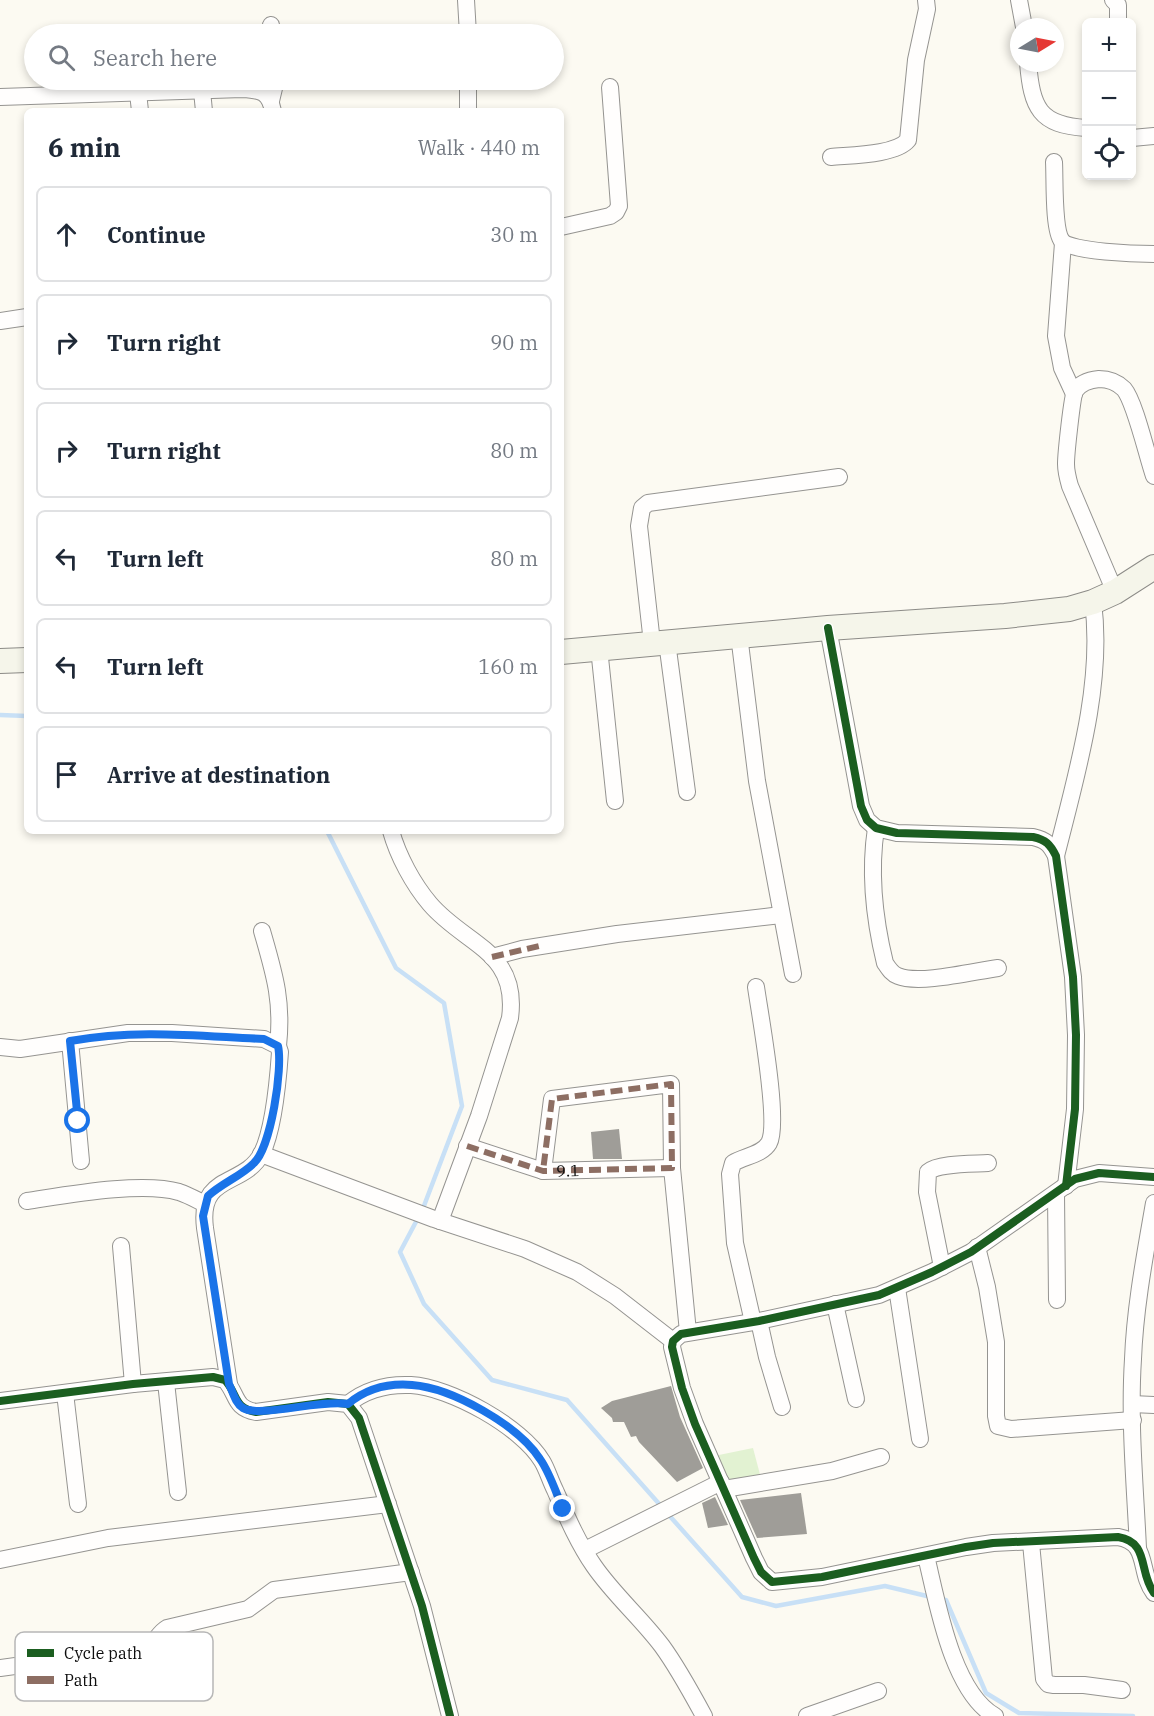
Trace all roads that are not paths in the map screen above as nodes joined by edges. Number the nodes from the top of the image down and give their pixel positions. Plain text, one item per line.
1 (466, 0) edge
2 (926, 0) edge
3 (1019, 0) edge
4 (1113, 0) edge
5 (1022, 18) edge
6 (1118, 18) edge
7 (467, 24) edge
8 (1030, 72) edge
9 (610, 87) dead end
10 (274, 90) edge
11 (468, 90) edge
12 (202, 91) junction
13 (138, 93) junction
14 (0, 97) edge
15 (272, 106) edge
16 (140, 108) edge
17 (204, 108) edge
18 (468, 108) edge
19 (1082, 128) edge
20 (1154, 136) edge
21 (1136, 138) edge
22 (831, 157) dead end
23 (1054, 162) dead end
24 (564, 226) edge
25 (1063, 243) junction
26 (1154, 254) edge
27 (24, 317) edge
28 (0, 321) edge
29 (1074, 394) junction
30 (1154, 476) edge
31 (839, 477) dead end
32 (1154, 567) edge
33 (1104, 597) junction
34 (828, 628) junction
35 (740, 635) junction
36 (660, 642) junction
37 (599, 648) junction
38 (564, 652) edge
39 (24, 660) edge
40 (0, 661) edge
41 (687, 792) dead end
42 (615, 801) dead end
43 (876, 828) junction
44 (392, 834) edge
45 (1056, 856) junction
46 (781, 915) junction
47 (262, 931) dead end
48 (492, 957) junction
49 (998, 968) dead end
50 (793, 974) dead end
51 (756, 987) dead end
52 (70, 1041) junction
53 (278, 1046) junction
54 (0, 1047) edge
55 (467, 1146) junction
56 (261, 1154) junction
57 (81, 1161) dead end
58 (988, 1163) dead end
59 (672, 1168) junction
60 (543, 1171) junction
61 (1154, 1177) edge
62 (1061, 1189) junction
63 (27, 1201) dead end
64 (1154, 1203) edge
65 (205, 1204) junction
66 (437, 1220) junction
67 (121, 1246) dead end
68 (977, 1247) junction
69 (942, 1267) junction
70 (897, 1288) junction
71 (1057, 1300) dead end
72 (835, 1305) junction
73 (756, 1322) junction
74 (688, 1332) junction
75 (673, 1341) junction
76 (166, 1382) junction
77 (133, 1384) junction
78 (229, 1384) junction
79 (65, 1393) junction
80 (856, 1399) dead end
81 (0, 1401) edge
82 (348, 1404) junction
83 (1154, 1404) edge
84 (782, 1407) dead end
85 (1133, 1412) junction
86 (920, 1439) dead end
87 (881, 1457) dead end
88 (723, 1485) junction
89 (178, 1492) dead end
90 (78, 1504) dead end
91 (388, 1504) junction
92 (1031, 1543) junction
93 (1138, 1548) junction
94 (585, 1550) junction
95 (926, 1556) junction
96 (0, 1558) edge
97 (411, 1572) junction
98 (1154, 1593) edge
99 (160, 1632) edge
100 (15, 1666) edge
101 (0, 1668) edge
102 (1122, 1690) dead end
103 (878, 1691) dead end
104 (450, 1716) edge
105 (704, 1716) edge
106 (807, 1716) edge
107 (995, 1716) edge

1 - 7 street
2 - 22 street
3 - 5 street
4 - 6 street
8 - 19 street
9 - 24 street
10 - 15 street
11 - 18 street
12 - 13 street
12 - 15 street
12 - 17 street
13 - 14 street
13 - 16 street
20 - 21 street
23 - 25 street
25 - 26 street
25 - 29 street
27 - 28 street
29 - 30 street
29 - 33 street
31 - 36 street
32 - 33 main road
33 - 34 main road
33 - 45 street
34 - 35 main road
34 - 43 street
35 - 36 main road
35 - 46 street
36 - 37 main road
36 - 41 street
37 - 38 main road
37 - 42 street
39 - 40 main road
43 - 45 street
43 - 49 street
44 - 48 street
45 - 62 street
46 - 48 street
46 - 50 street
47 - 53 street
48 - 55 street
51 - 73 street
52 - 53 street
52 - 54 street
52 - 57 street
53 - 56 street
55 - 60 street, 9.1
55 - 66 street
56 - 65 street
56 - 66 street
58 - 69 street
59 - 60 street, 9.1
59 - 60 street
59 - 74 street
61 - 62 street
62 - 68 street
62 - 71 street
63 - 65 street
64 - 85 street
65 - 78 street
66 - 75 street
67 - 77 street
68 - 69 street
68 - 85 street
69 - 70 street
70 - 72 street
70 - 86 street
72 - 73 street
72 - 80 street
73 - 74 street
73 - 84 street
74 - 75 street
75 - 88 street
76 - 77 street
76 - 78 street
76 - 89 street
77 - 79 street
78 - 82 street
79 - 81 street
79 - 90 street
82 - 91 street
82 - 94 street
83 - 85 street
85 - 93 street
87 - 88 street
88 - 94 street
88 - 95 street
91 - 96 street
91 - 97 street
92 - 93 street
92 - 95 street
92 - 102 street
93 - 98 street
94 - 105 street
95 - 107 street
97 - 99 street
97 - 104 street
100 - 101 street
103 - 106 street

